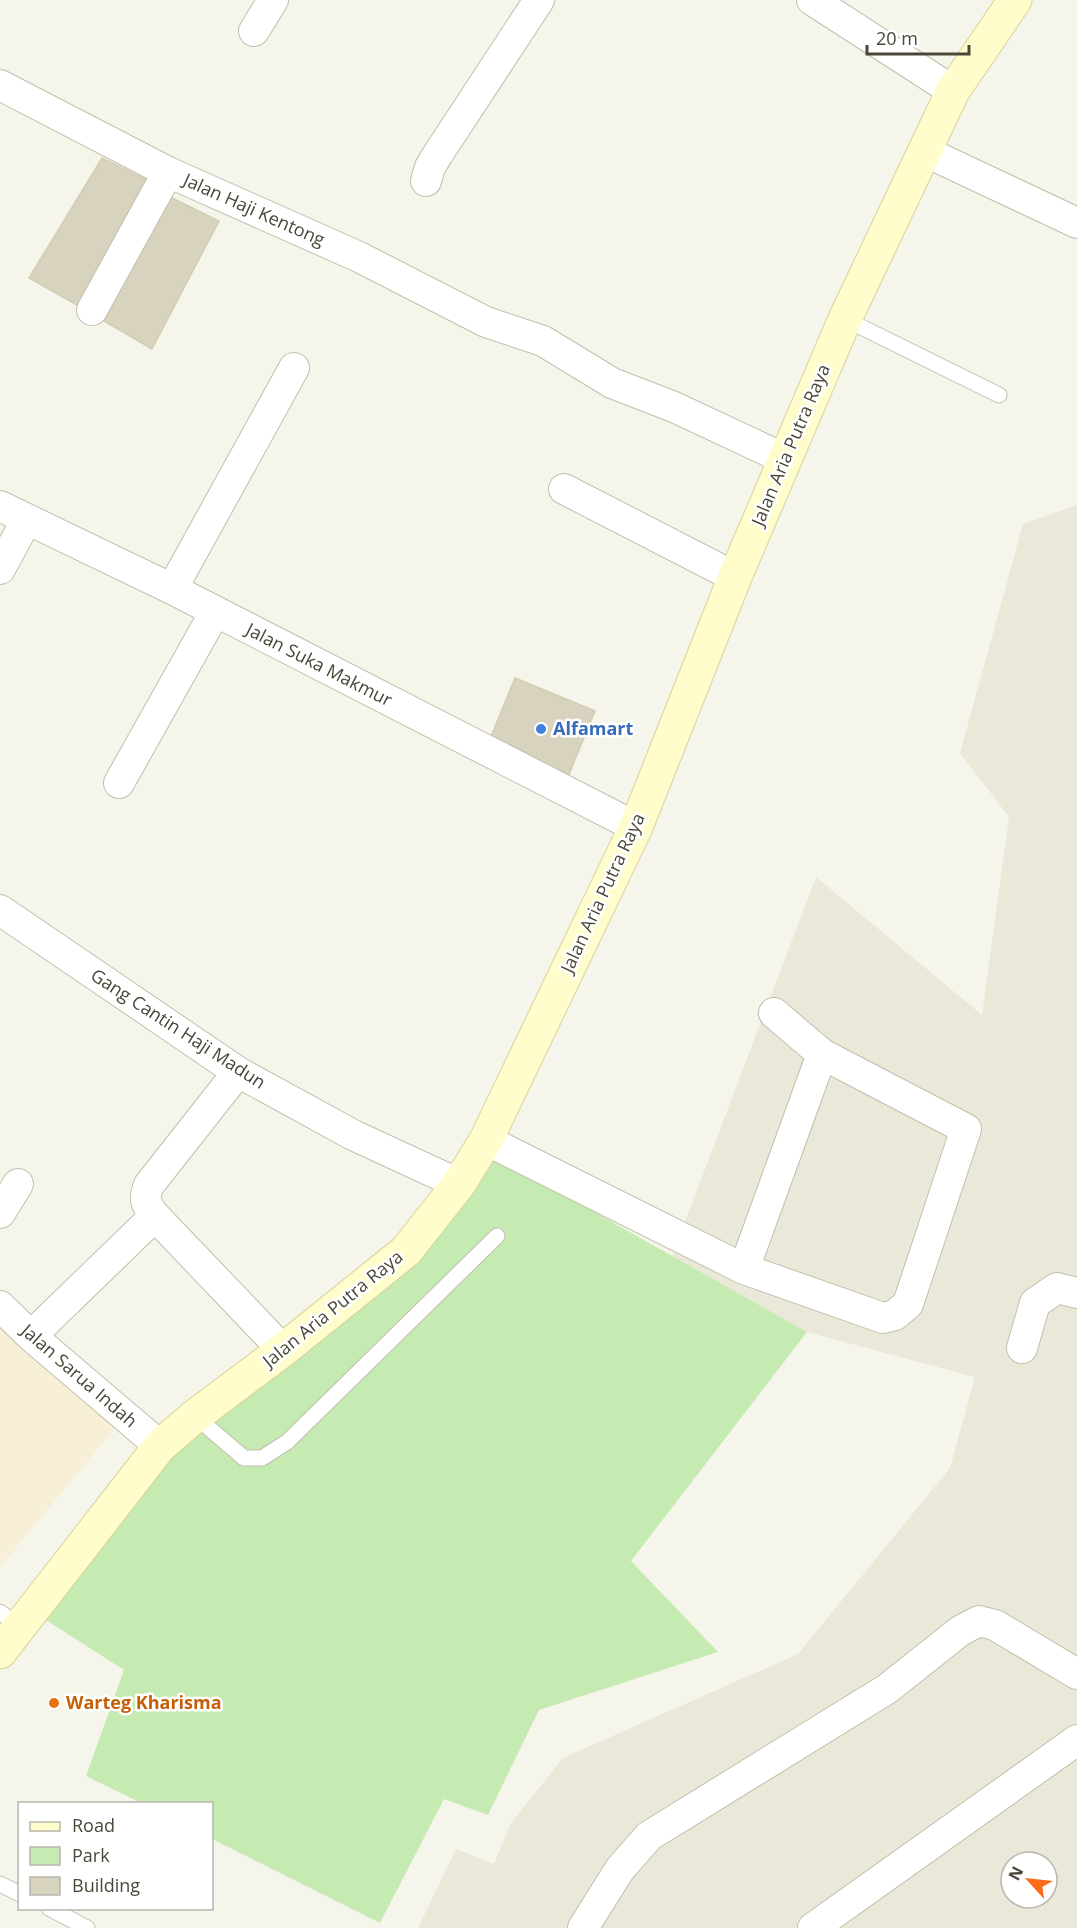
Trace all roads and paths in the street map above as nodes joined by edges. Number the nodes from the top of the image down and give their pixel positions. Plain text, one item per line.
1 (273, 0) edge
2 (539, 0) edge
3 (812, 0) edge
4 (1015, 0) edge
5 (254, 31) dead end
6 (0, 85) edge
7 (953, 92) junction
8 (924, 151) junction
9 (168, 172) junction
10 (426, 181) dead end
11 (1077, 223) edge
12 (92, 310) dead end
13 (845, 319) junction
14 (294, 368) dead end
15 (999, 395) dead end
16 (785, 459) junction
17 (564, 489) dead end
18 (0, 506) edge
19 (27, 519) junction
20 (0, 569) edge
21 (735, 577) junction
22 (172, 589) junction
23 (215, 612) junction
24 (118, 783) dead end
25 (636, 827) junction
26 (5, 922) edge
27 (774, 1013) dead end
28 (822, 1054) junction
29 (238, 1072) junction
30 (486, 1140) junction
31 (18, 1184) dead end
32 (459, 1184) junction
33 (0, 1212) edge
34 (155, 1216) junction
35 (497, 1236) dead end
36 (744, 1269) junction
37 (1077, 1293) edge
38 (0, 1306) edge
39 (31, 1336) junction
40 (1022, 1348) dead end
41 (283, 1350) junction
42 (195, 1416) junction
43 (159, 1446) junction
44 (10, 1619) edge
45 (0, 1652) edge
46 (1077, 1674) edge
47 (1077, 1740) edge
48 (0, 1884) edge
49 (18, 1893) edge
50 (53, 1910) edge
51 (87, 1928) edge
52 (583, 1928) edge
53 (813, 1928) edge

1 - 5 street
2 - 10 street
3 - 7 street
4 - 7 main road, Jalan Aria Putra Raya
6 - 9 street, Jalan Haji Kentong
7 - 8 main road, Jalan Aria Putra Raya
8 - 11 street
8 - 13 main road, Jalan Aria Putra Raya
9 - 12 street
9 - 16 street, Jalan Haji Kentong
13 - 15 lane
13 - 16 main road, Jalan Aria Putra Raya
14 - 22 street
16 - 21 main road, Jalan Aria Putra Raya
17 - 21 street
18 - 19 street, Jalan Suka Makmur
19 - 20 street
19 - 22 street, Jalan Suka Makmur
21 - 25 main road, Jalan Aria Putra Raya
22 - 23 street, Jalan Suka Makmur
23 - 24 street
23 - 25 street, Jalan Suka Makmur
25 - 30 main road, Jalan Aria Putra Raya
26 - 29 street, Gang Cantin Haji Madun
27 - 28 street
28 - 36 street
28 - 36 street
29 - 32 street, Gang Cantin Haji Madun
29 - 34 street
30 - 32 main road, Jalan Aria Putra Raya
30 - 36 street
31 - 33 street
32 - 41 main road, Jalan Aria Putra Raya
34 - 39 street
34 - 41 street
35 - 42 lane
37 - 40 street
38 - 39 street, Jalan Sarua Indah
39 - 43 street, Jalan Sarua Indah
41 - 42 main road, Jalan Aria Putra Raya
42 - 43 main road, Jalan Aria Putra Raya
43 - 44 main road, Jalan Aria Putra Raya
44 - 45 main road, Jalan Aria Putra Raya
46 - 52 street
47 - 53 street
48 - 49 lane
50 - 51 lane

